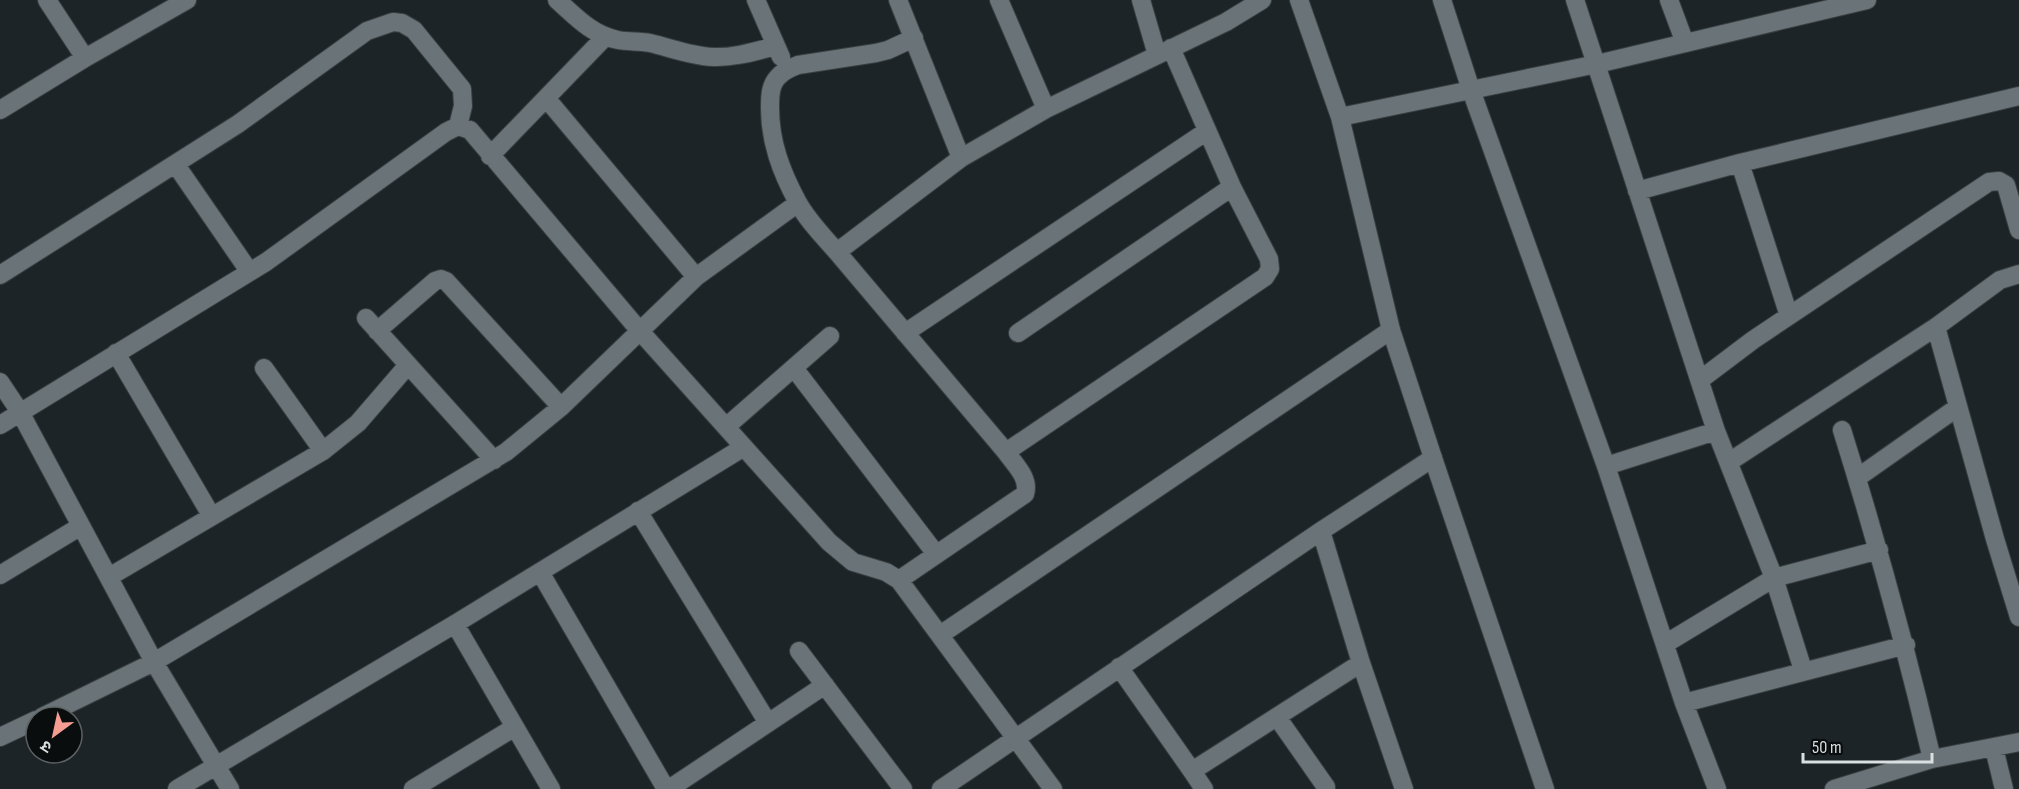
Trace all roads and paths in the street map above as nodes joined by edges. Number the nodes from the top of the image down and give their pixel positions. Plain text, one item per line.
1 (47, 0) edge
2 (184, 0) edge
3 (557, 0) edge
4 (756, 0) edge
5 (898, 0) edge
6 (999, 0) edge
7 (1141, 0) edge
8 (1262, 0) edge
9 (1299, 0) edge
10 (1442, 0) edge
11 (1575, 0) edge
12 (1670, 0) edge
13 (1867, 0) edge
14 (605, 37) junction
15 (914, 38) junction
16 (1685, 43) junction
17 (776, 46) junction
18 (1164, 52) junction
19 (85, 58) junction
20 (1597, 64) junction
21 (788, 69) junction
22 (1471, 90) junction
23 (2019, 96) edge
24 (546, 98) junction
25 (1046, 109) junction
26 (0, 110) edge
27 (1340, 117) junction
28 (458, 126) junction
29 (1207, 131) junction
30 (490, 156) junction
31 (961, 158) junction
32 (1740, 163) junction
33 (176, 165) junction
34 (1232, 187) junction
35 (1637, 191) junction
36 (798, 203) junction
37 (2019, 230) edge
38 (837, 252) junction
39 (249, 271) junction
40 (0, 274) edge
41 (2019, 274) edge
42 (696, 277) junction
43 (1789, 316) junction
44 (1936, 327) junction
45 (639, 330) junction
46 (1392, 330) junction
47 (905, 333) junction
48 (1018, 333) dead end
49 (830, 336) dead end
50 (116, 353) junction
51 (408, 365) junction
52 (264, 368) dead end
53 (794, 368) junction
54 (1700, 380) junction
55 (0, 382) edge
56 (561, 407) junction
57 (1958, 407) junction
58 (20, 412) junction
59 (0, 425) edge
60 (728, 426) junction
61 (1842, 430) dead end
62 (1716, 431) junction
63 (744, 447) junction
64 (322, 452) junction
65 (1006, 452) junction
66 (1433, 458) junction
67 (494, 460) junction
68 (1729, 462) junction
69 (1606, 466) junction
70 (1857, 478) junction
71 (638, 512) junction
72 (211, 516) junction
73 (81, 526) junction
74 (1321, 531) junction
75 (1879, 550) junction
76 (936, 554) junction
77 (540, 572) junction
78 (0, 575) edge
79 (109, 577) junction
80 (1774, 578) junction
81 (899, 580) junction
82 (2019, 617) edge
83 (455, 624) junction
84 (940, 635) junction
85 (1665, 644) junction
86 (1905, 645) junction
87 (799, 651) dead end
88 (154, 662) junction
89 (1361, 663) junction
90 (1119, 667) junction
91 (1803, 670) junction
92 (825, 686) junction
93 (1684, 702) junction
94 (66, 705) edge
95 (1277, 717) junction
96 (768, 723) junction
97 (24, 726) edge
98 (515, 727) junction
99 (0, 738) edge
100 (1016, 739) junction
101 (2019, 742) edge
102 (1994, 748) junction
103 (1932, 759) junction
104 (217, 766) junction
105 (1192, 771) junction
106 (436, 783) edge
107 (1872, 784) edge
108 (1326, 787) dead end
109 (177, 789) edge
110 (230, 789) edge
111 (413, 789) edge
112 (551, 789) edge
113 (667, 789) edge
114 (903, 789) edge
115 (941, 789) edge
116 (1053, 789) edge
117 (1204, 789) edge
118 (1404, 789) edge
119 (1545, 789) edge
120 (1717, 789) edge
121 (1834, 789) edge
122 (2004, 789) edge

1 - 19 street
2 - 19 street
3 - 14 street
4 - 17 street
5 - 15 street
6 - 25 street
7 - 18 street
8 - 18 street
9 - 27 street
10 - 22 street
11 - 20 street
12 - 16 street
13 - 16 street
14 - 17 street
14 - 24 street
15 - 21 street
15 - 31 street
16 - 20 street
17 - 21 street
18 - 25 street
18 - 29 street
19 - 26 street
20 - 22 street
20 - 35 street
21 - 36 street
22 - 27 street
22 - 69 street
23 - 32 street
24 - 30 street
24 - 42 street
25 - 31 street
27 - 46 street
28 - 30 street
28 - 33 street
28 - 39 street
29 - 34 street
29 - 47 street
30 - 45 street
31 - 38 street
32 - 35 street
32 - 43 street
33 - 39 street
33 - 40 street
34 - 48 street
34 - 65 street
35 - 54 street
36 - 38 street
36 - 42 street
37 - 43 street
38 - 47 street
39 - 50 street
41 - 44 street
42 - 45 street
43 - 54 street
44 - 57 street
44 - 68 street
45 - 56 street
45 - 60 street
46 - 66 street
46 - 84 street
47 - 65 street
49 - 53 street
50 - 58 street
50 - 72 street
51 - 56 street
51 - 64 street
51 - 67 street
52 - 64 street
53 - 60 street
53 - 76 street
54 - 62 street
55 - 58 street
56 - 67 street
57 - 70 street
57 - 82 street
58 - 59 street
58 - 73 street
60 - 63 street
61 - 70 street
62 - 68 street
62 - 69 street
63 - 71 street
63 - 81 street
64 - 72 street
65 - 76 street
66 - 74 street
66 - 119 street
67 - 88 street
68 - 80 street
69 - 85 street
70 - 75 street
71 - 77 street
71 - 96 street
72 - 79 street
73 - 78 street
73 - 79 street
74 - 89 street
74 - 90 street
75 - 80 street
75 - 86 street
76 - 81 street
77 - 83 street
77 - 113 street
79 - 88 street
80 - 85 street
80 - 91 street
81 - 84 street
83 - 98 street
83 - 104 street
84 - 100 street
85 - 93 street
86 - 91 street
86 - 103 street
87 - 92 street
88 - 94 street
88 - 104 street
89 - 95 street
89 - 118 street
90 - 100 street
90 - 105 street
91 - 93 street
92 - 96 street
92 - 114 street
93 - 120 street
95 - 105 street
95 - 108 street
96 - 113 street
97 - 99 street
98 - 106 street
98 - 112 street
100 - 115 street
100 - 116 street
101 - 102 street
102 - 103 street
102 - 122 street
103 - 107 street
104 - 109 street
104 - 110 street
105 - 117 street
106 - 111 street
107 - 121 street

